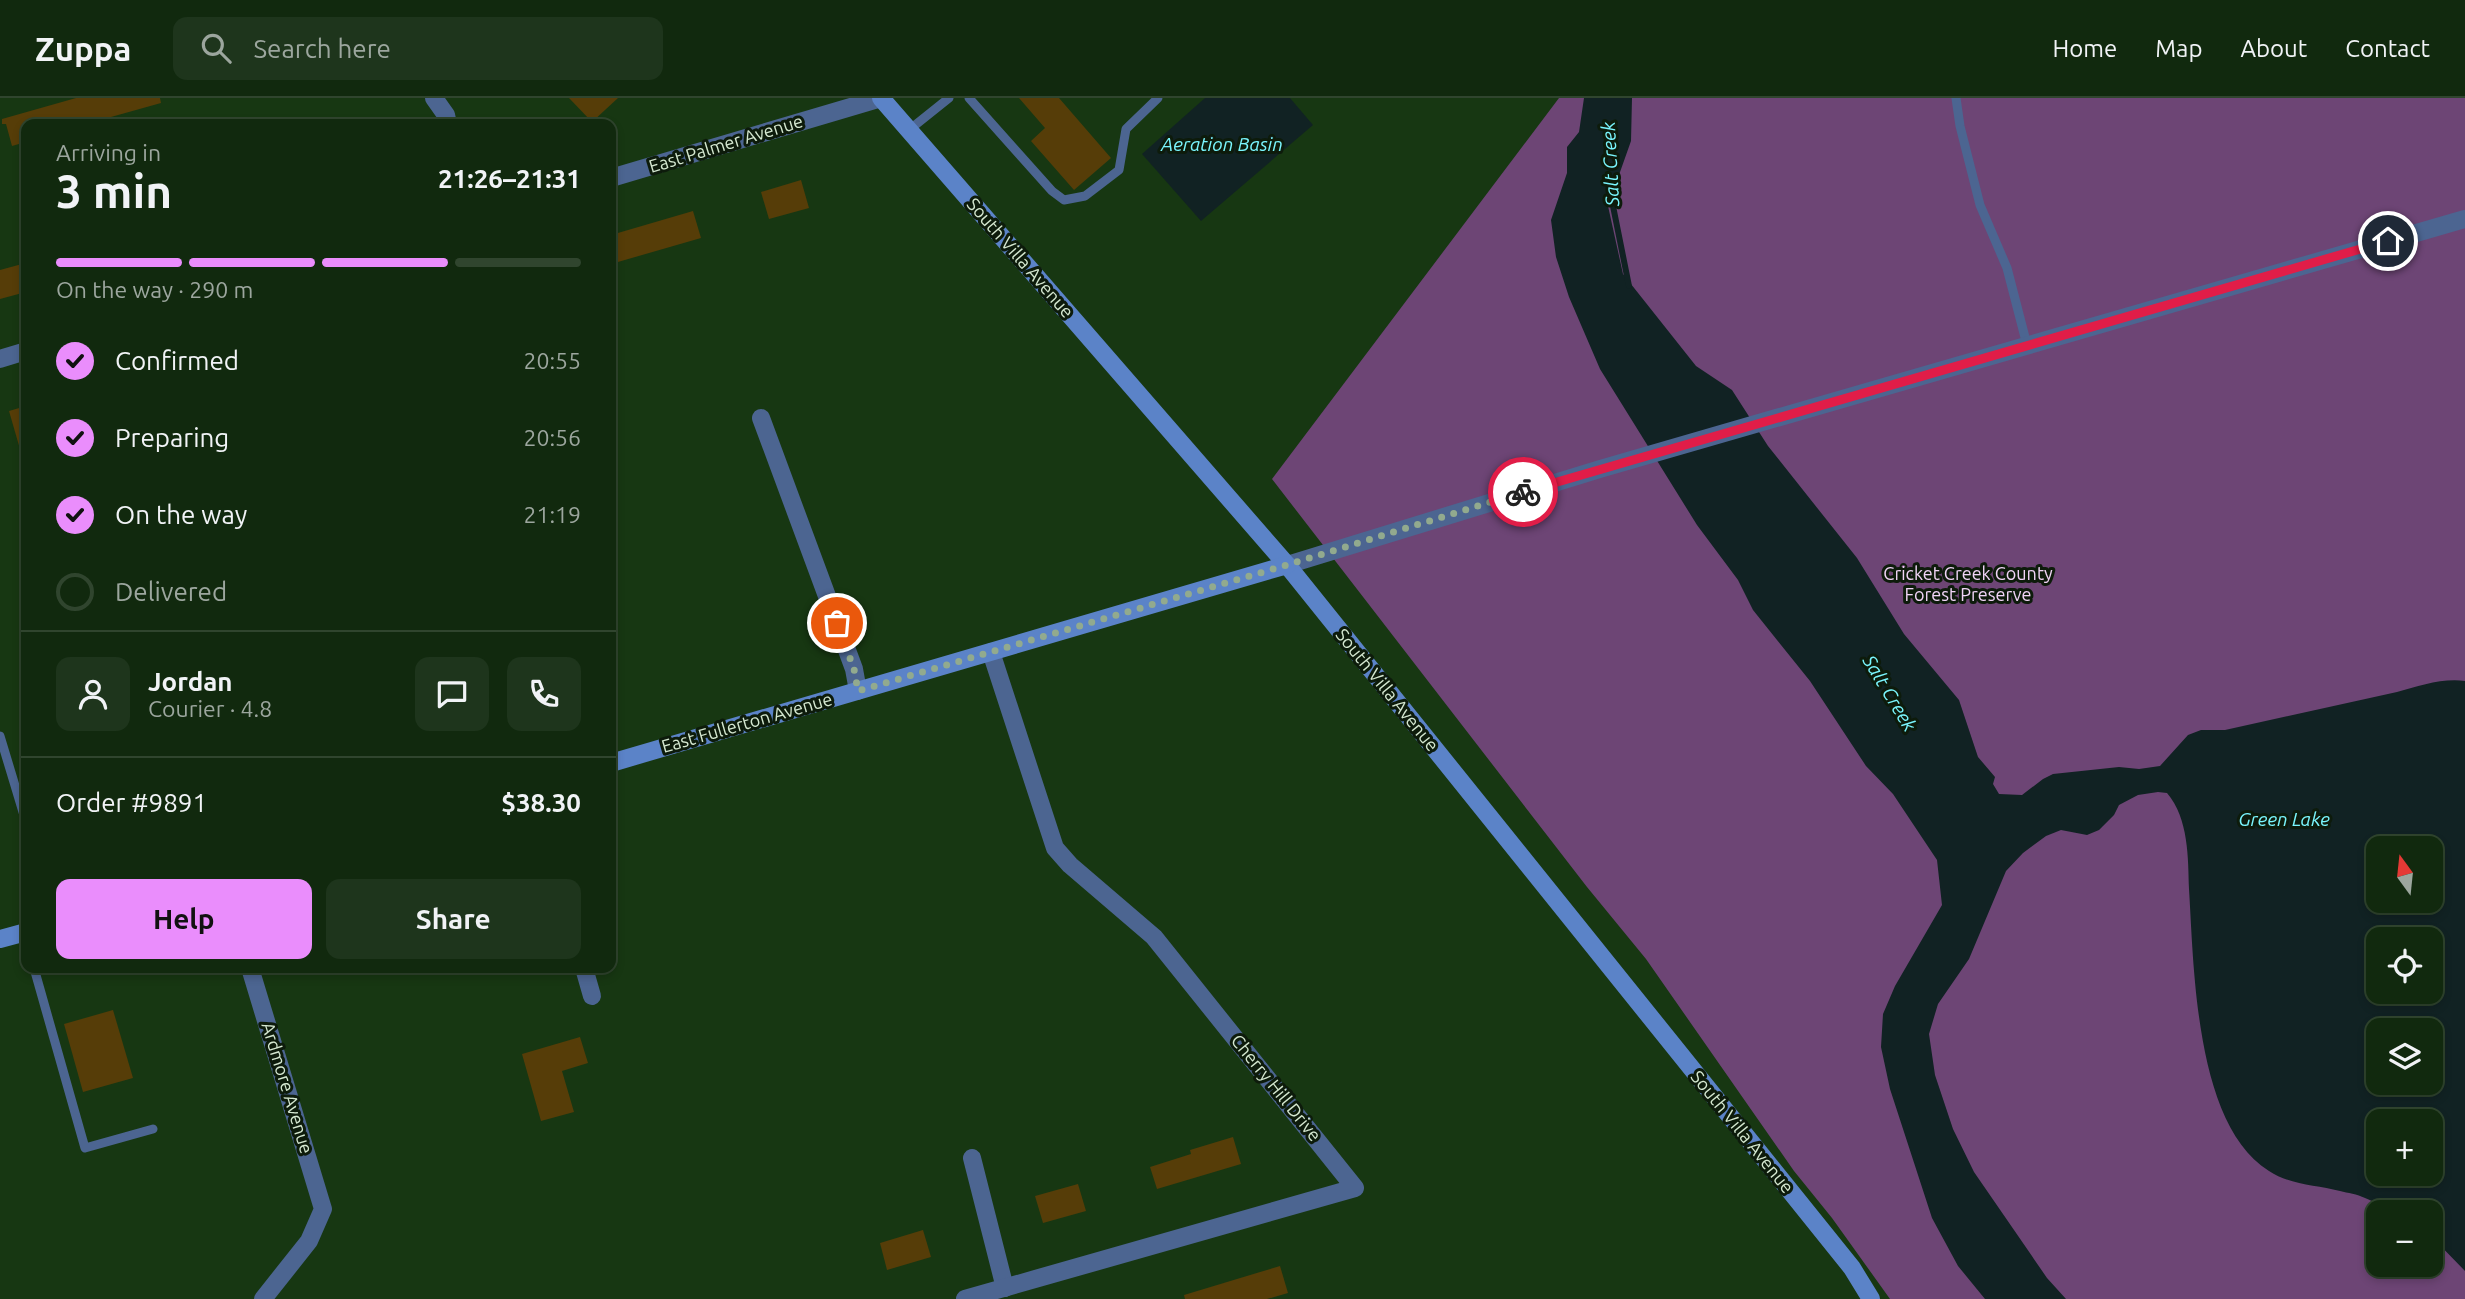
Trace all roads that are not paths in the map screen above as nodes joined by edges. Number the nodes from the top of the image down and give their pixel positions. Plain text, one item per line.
1 (433, 98) edge
2 (881, 98) edge
3 (949, 98) edge
4 (969, 98) edge
5 (1158, 98) edge
6 (1956, 98) edge
7 (447, 119) edge
8 (909, 130) junction
9 (616, 177) edge
10 (2465, 219) edge
11 (2027, 345) junction
12 (21, 353) edge
13 (0, 359) edge
14 (761, 418) dead end
15 (1287, 565) junction
16 (991, 652) junction
17 (858, 691) junction
18 (0, 736) edge
19 (616, 762) edge
20 (21, 805) edge
21 (21, 935) edge
22 (0, 938) edge
23 (35, 973) edge
24 (252, 973) edge
25 (585, 973) edge
26 (592, 996) dead end
27 (153, 1129) dead end
28 (972, 1158) dead end
29 (1005, 1287) junction
30 (263, 1299) edge
31 (965, 1299) edge
32 (1871, 1299) edge

1 - 7 street
2 - 8 main road, South Villa Avenue
2 - 9 street, East Palmer Avenue
3 - 8 lane
4 - 5 lane
6 - 11 lane
8 - 15 main road, South Villa Avenue
10 - 11 street
11 - 15 street
12 - 13 street
14 - 17 street
15 - 16 main road, East Fullerton Avenue
15 - 32 main road, South Villa Avenue
16 - 17 main road, East Fullerton Avenue
16 - 29 street, Cherry Hill Drive
17 - 19 main road, East Fullerton Avenue
18 - 20 lane
21 - 22 main road
23 - 27 lane
24 - 30 street, Ardmore Avenue
25 - 26 street
28 - 29 street
29 - 31 street, Cherry Hill Drive

